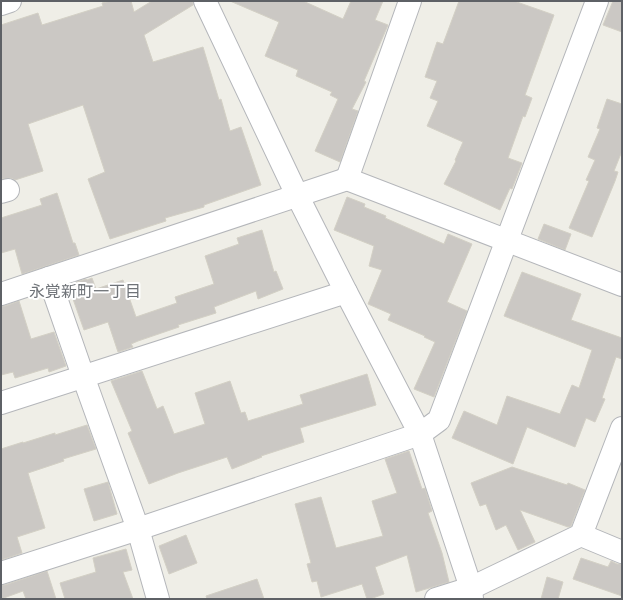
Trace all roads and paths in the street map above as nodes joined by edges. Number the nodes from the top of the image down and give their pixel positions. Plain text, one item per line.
1 (10, 1) edge
2 (410, 1) edge
3 (597, 1) edge
4 (1, 4) edge
5 (211, 4) edge
6 (347, 179) junction
7 (298, 195) junction
8 (506, 240) junction
9 (49, 278) junction
10 (622, 284) edge
11 (346, 292) junction
12 (1, 294) edge
13 (83, 376) junction
14 (1, 403) edge
15 (622, 428) edge
16 (420, 434) junction
17 (138, 529) junction
18 (581, 535) junction
19 (622, 552) edge
20 (1, 573) edge
21 (472, 593) edge
22 (158, 599) edge
23 (436, 599) edge

1 - 4 street
2 - 6 street
3 - 8 street
5 - 7 street
6 - 7 street
6 - 8 street
7 - 9 street
7 - 11 street
8 - 10 street
8 - 16 street
9 - 12 street
9 - 13 street
11 - 13 street
11 - 16 street
13 - 14 street
13 - 17 street
15 - 18 street
16 - 17 street
16 - 21 street
17 - 20 street
17 - 22 street
18 - 19 street
18 - 21 street
21 - 23 street

